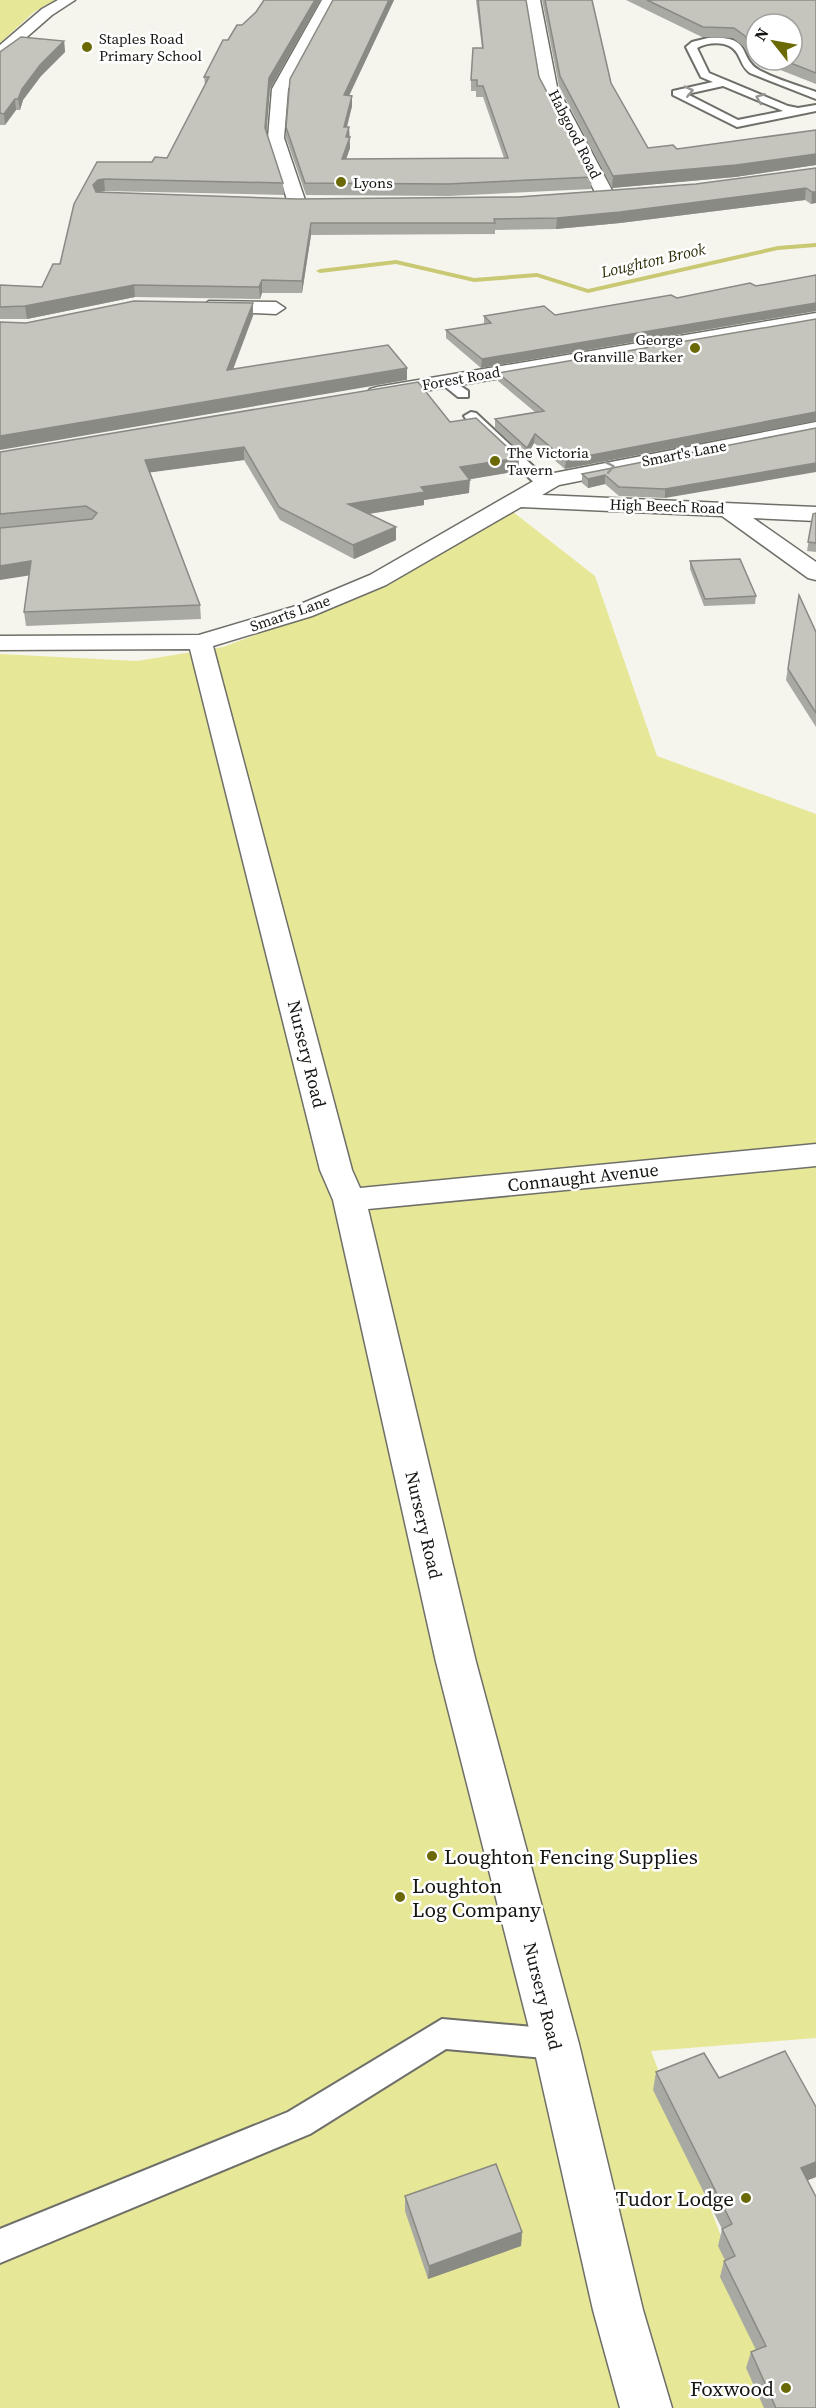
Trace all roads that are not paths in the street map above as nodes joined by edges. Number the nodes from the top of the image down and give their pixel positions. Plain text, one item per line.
1 (68, 0) edge
2 (328, 0) edge
3 (533, 0) edge
4 (0, 53) edge
5 (724, 83) junction
6 (816, 96) edge
7 (816, 108) edge
8 (798, 111) junction
9 (586, 198) edge
10 (273, 202) edge
11 (193, 306) edge
12 (276, 308) dead end
13 (816, 319) edge
14 (447, 381) junction
15 (463, 394) dead end
16 (354, 397) edge
17 (471, 416) edge
18 (816, 428) edge
19 (548, 482) junction
20 (517, 500) junction
21 (726, 509) junction
22 (816, 514) edge
23 (816, 573) edge
24 (200, 642) junction
25 (0, 643) edge
26 (816, 1155) edge
27 (349, 1200) junction
28 (556, 2044) junction
29 (0, 2246) edge
30 (646, 2408) edge

1 - 4 street
2 - 10 street
3 - 9 street, Habgood Road
5 - 6 lane
8 -> 5 lane
8 -> 5 lane
7 - 8 lane
11 - 12 street
13 - 14 street, Forest Road
14 - 15 lane
14 - 16 street, Forest Road
17 - 19 lane
19 -> 18 street, Smart's Lane
19 - 20 street, Smarts Lane
20 - 21 street, High Beech Road
20 - 24 street, Smarts Lane
21 - 22 street, High Beech Road
21 - 23 street
24 - 25 street, Smarts Lane
24 - 27 street, Nursery Road
26 - 27 street, Connaught Avenue
27 - 28 street, Nursery Road
28 - 29 lane
28 - 30 street, Nursery Road

